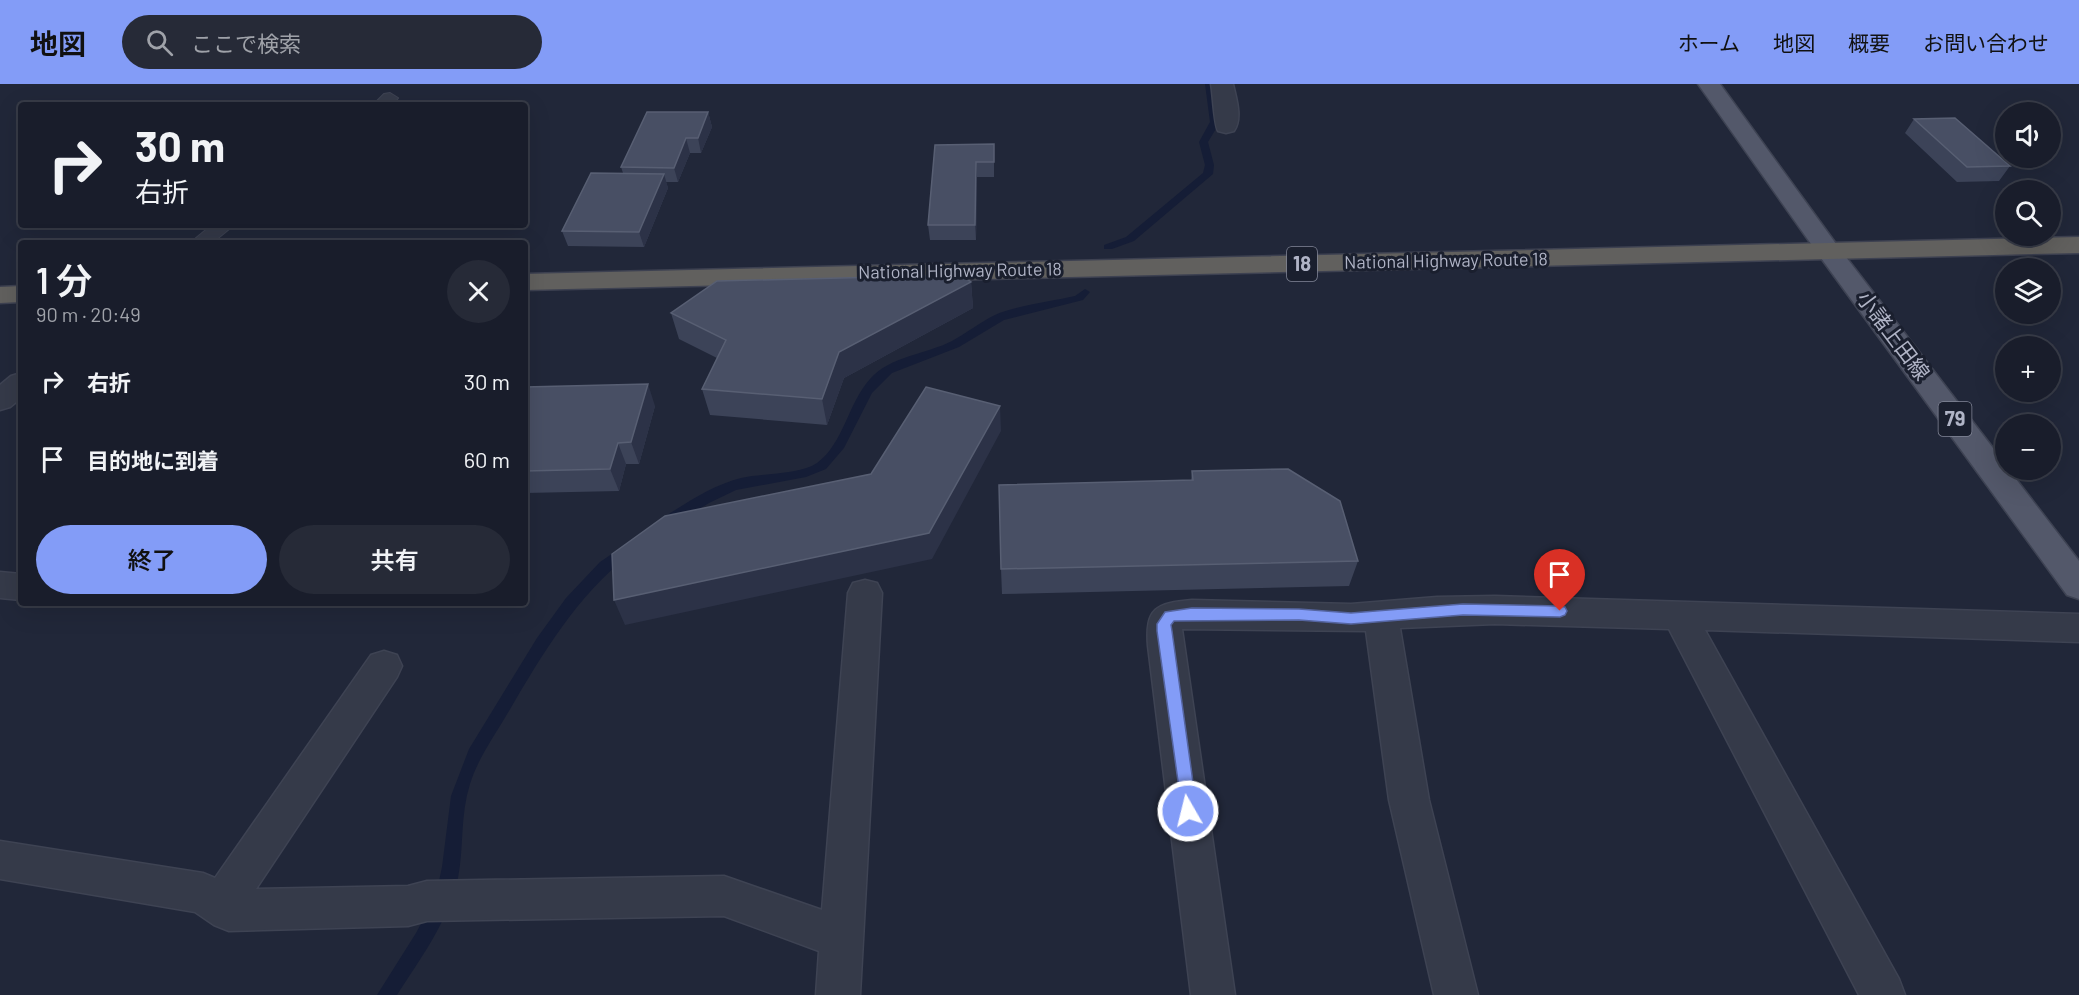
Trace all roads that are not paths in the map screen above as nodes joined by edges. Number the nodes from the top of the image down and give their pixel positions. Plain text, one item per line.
1 (1222, 84) edge
2 (1709, 84) edge
3 (1226, 126) dead end
4 (220, 228) edge
5 (204, 240) edge
6 (2079, 245) edge
7 (1830, 253) junction
8 (528, 282) edge
9 (18, 294) edge
10 (0, 295) edge
11 (18, 385) edge
12 (0, 400) edge
13 (0, 585) edge
14 (2079, 586) edge
15 (18, 587) edge
16 (865, 593) dead end
17 (1679, 615) junction
18 (1381, 616) junction
19 (2079, 628) edge
20 (384, 666) dead end
21 (0, 860) edge
22 (221, 905) junction
23 (843, 939) junction
24 (838, 995) edge
25 (1213, 995) edge
26 (1456, 995) edge
27 (1883, 995) edge

1 - 3 street
2 - 7 main road, 小諸上田線 / 79
4 - 5 lane
6 - 7 highway, National Highway Route 18 / 18
7 - 8 highway, National Highway Route 18 / 18
7 - 14 main road, 小諸上田線 / 79
9 - 10 highway
11 - 12 street
13 - 15 street
16 - 23 street
17 - 18 street
17 - 19 street
17 - 27 street
18 - 25 street
18 - 26 street
20 - 22 street
21 - 22 street
22 - 23 street
23 - 24 street

